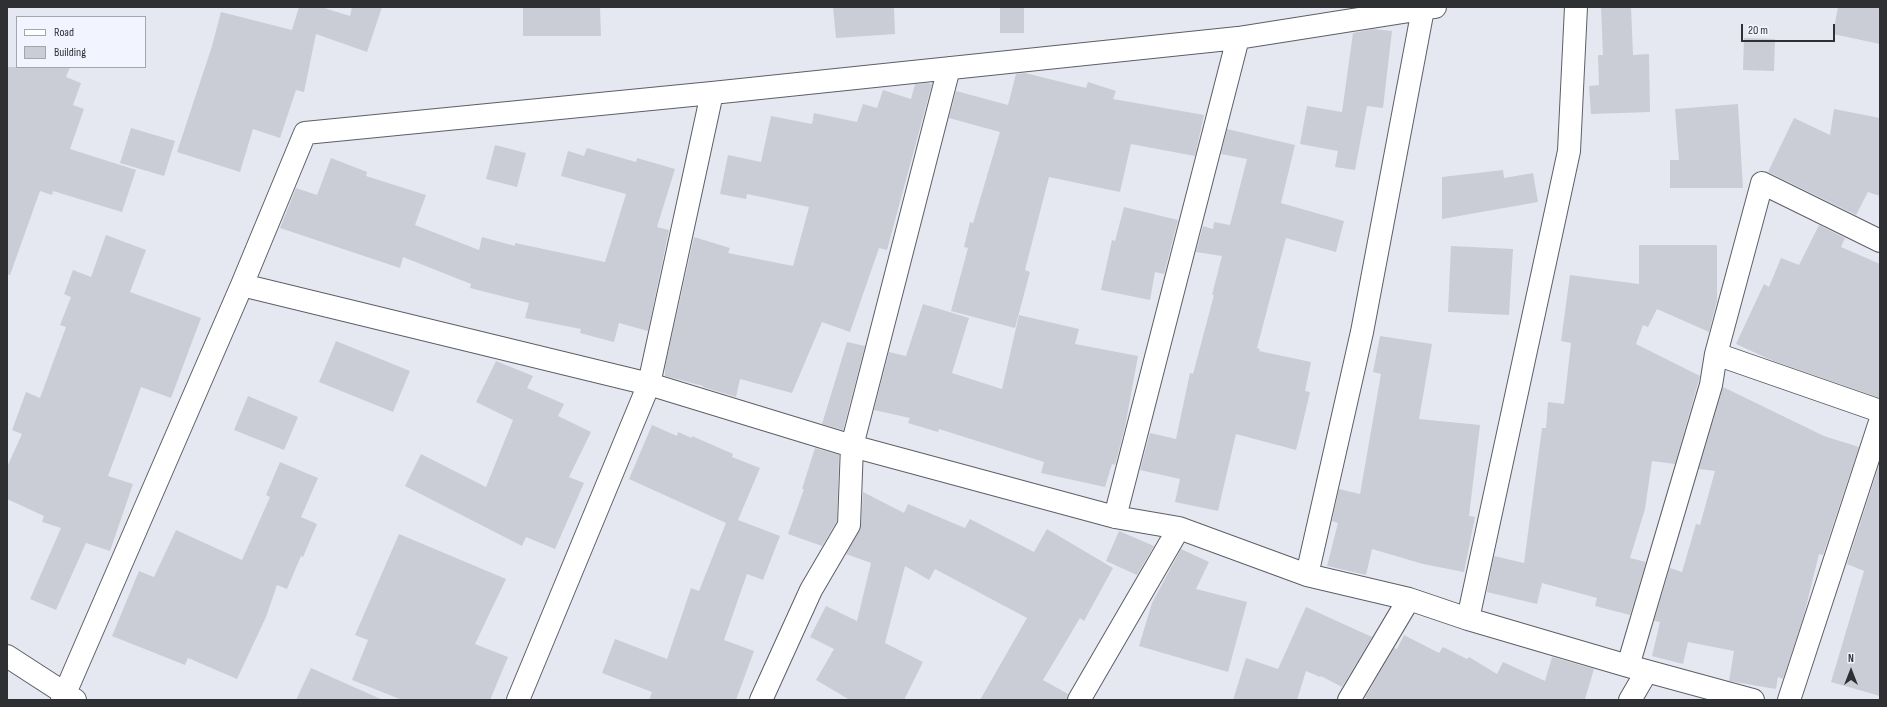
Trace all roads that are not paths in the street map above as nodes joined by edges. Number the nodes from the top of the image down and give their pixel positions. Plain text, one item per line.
1 (1576, 7) edge
2 (1429, 8) edge
3 (1238, 38) junction
4 (949, 68) junction
5 (712, 93) junction
6 (1880, 241) edge
7 (242, 285) junction
8 (1716, 354) junction
9 (650, 384) junction
10 (1880, 411) edge
11 (1880, 422) edge
12 (852, 446) junction
13 (1115, 517) junction
14 (1179, 528) junction
15 (1307, 575) junction
16 (1409, 599) junction
17 (1468, 618) junction
18 (7, 656) edge
19 (1638, 669) junction
20 (67, 698) edge
21 (518, 700) edge
22 (761, 700) edge
23 (1079, 700) edge
24 (1349, 700) edge
25 (1630, 700) edge
26 (1753, 700) edge
27 (1789, 700) edge

1 - 17 street
2 - 3 street
2 - 15 street
3 - 4 street
3 - 13 street
4 - 5 street
4 - 12 street
5 - 7 street
5 - 9 street
6 - 8 street
7 - 9 street
7 - 20 street
8 - 10 street
8 - 19 street
9 - 12 street
9 - 21 street
11 - 27 street
12 - 13 street
12 - 22 street
13 - 14 street
14 - 15 street
14 - 23 street
15 - 16 street
16 - 17 street
16 - 24 street
17 - 19 street
18 - 20 street
19 - 25 street
19 - 26 street

